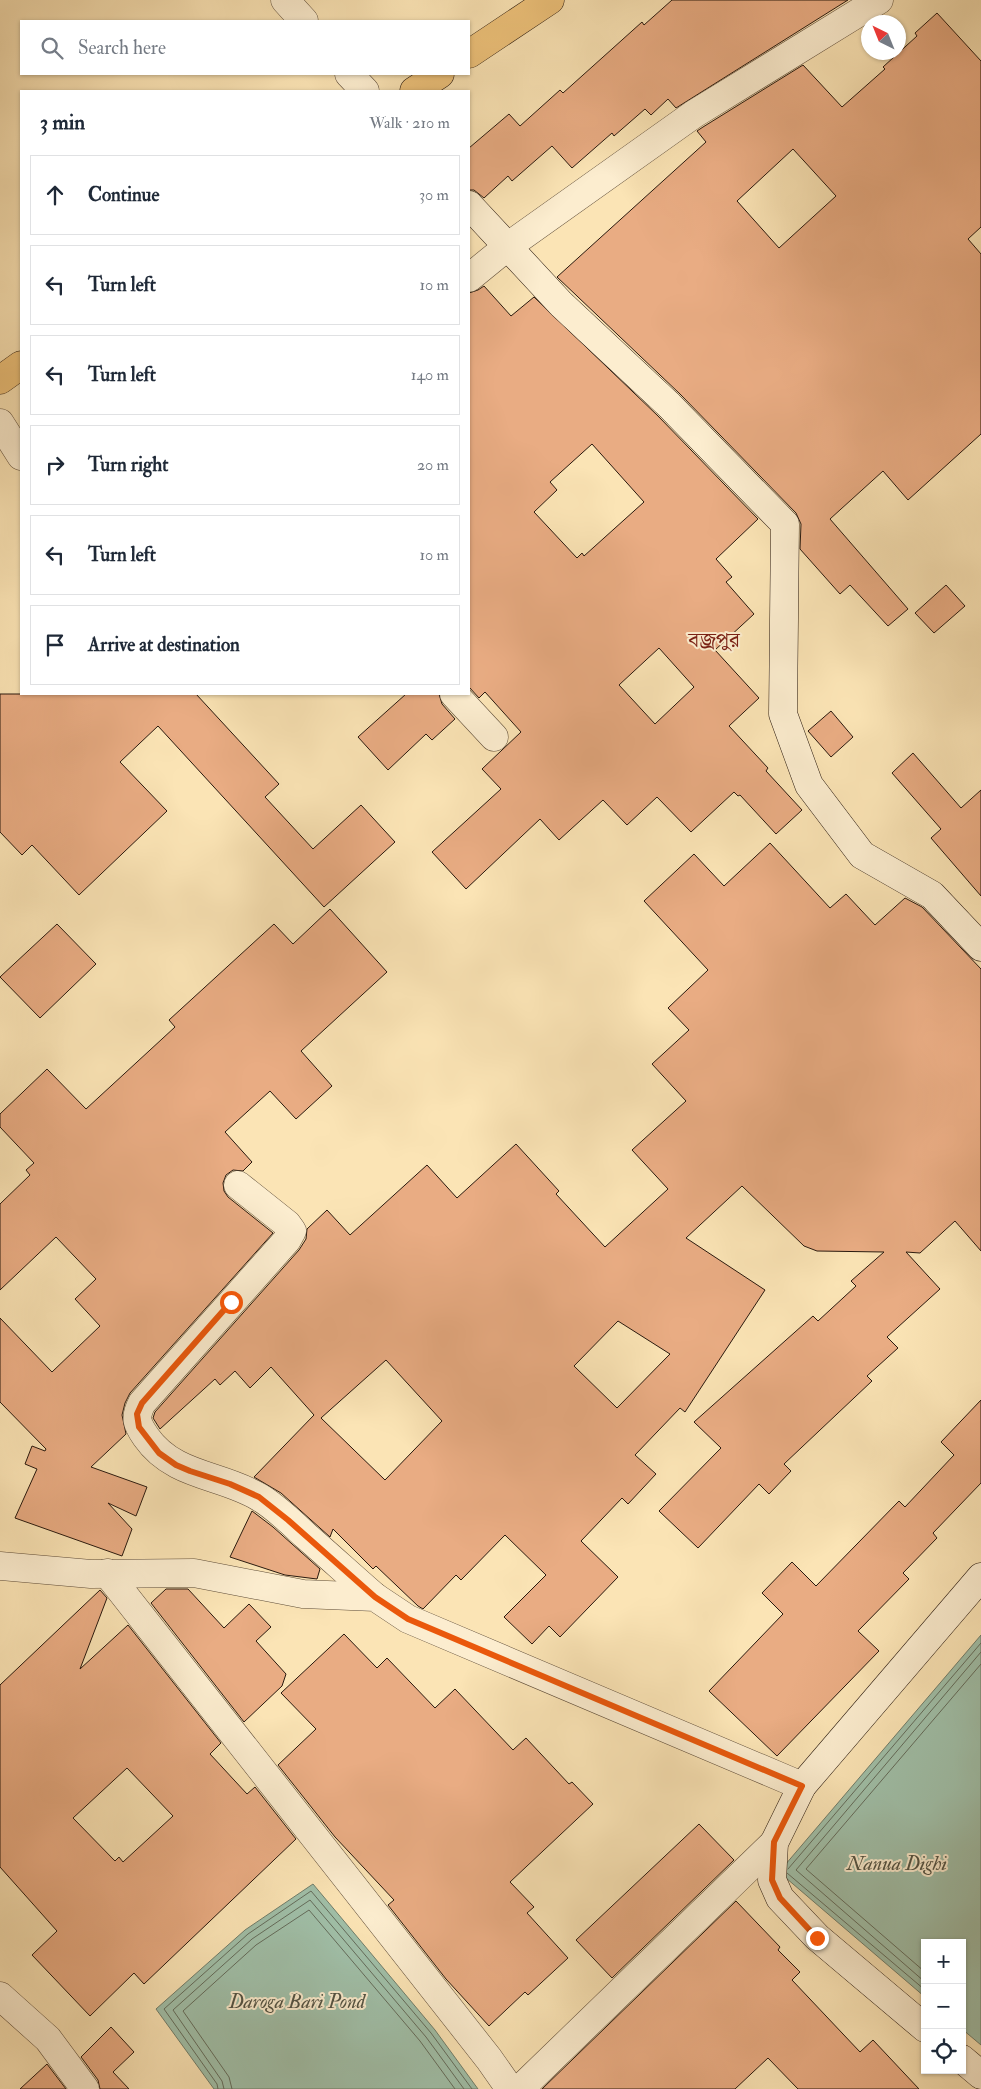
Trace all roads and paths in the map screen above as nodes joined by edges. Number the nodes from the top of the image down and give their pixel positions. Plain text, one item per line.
1 (285, 0) edge
2 (550, 0) edge
3 (879, 0) edge
4 (303, 20) edge
5 (470, 53) edge
6 (350, 75) edge
7 (438, 75) edge
8 (364, 90) edge
9 (416, 90) edge
10 (470, 206) edge
11 (508, 247) junction
12 (470, 277) edge
13 (20, 365) edge
14 (0, 380) edge
15 (0, 423) edge
16 (20, 454) edge
17 (455, 695) edge
18 (494, 737) dead end
19 (981, 948) edge
20 (238, 1185) dead end
21 (0, 1566) edge
22 (107, 1573) junction
23 (981, 1577) edge
24 (375, 1597) junction
25 (802, 1786) junction
26 (774, 1842) junction
27 (0, 1996) edge
28 (921, 2025) edge
29 (966, 2062) edge
30 (981, 2075) edge
31 (85, 2089) edge
32 (510, 2089) edge
33 (520, 2089) edge

1 - 4 street
2 - 5 highway
3 - 11 street
6 - 8 street
7 - 9 highway
10 - 11 street
11 - 12 street
11 - 19 street
13 - 14 highway
15 - 16 street
17 - 18 street
20 - 24 street
21 - 22 street
22 - 24 street
22 - 32 street
23 - 25 street
24 - 25 street
25 - 26 street
26 - 28 street
26 - 33 street
27 - 31 street
29 - 30 street

